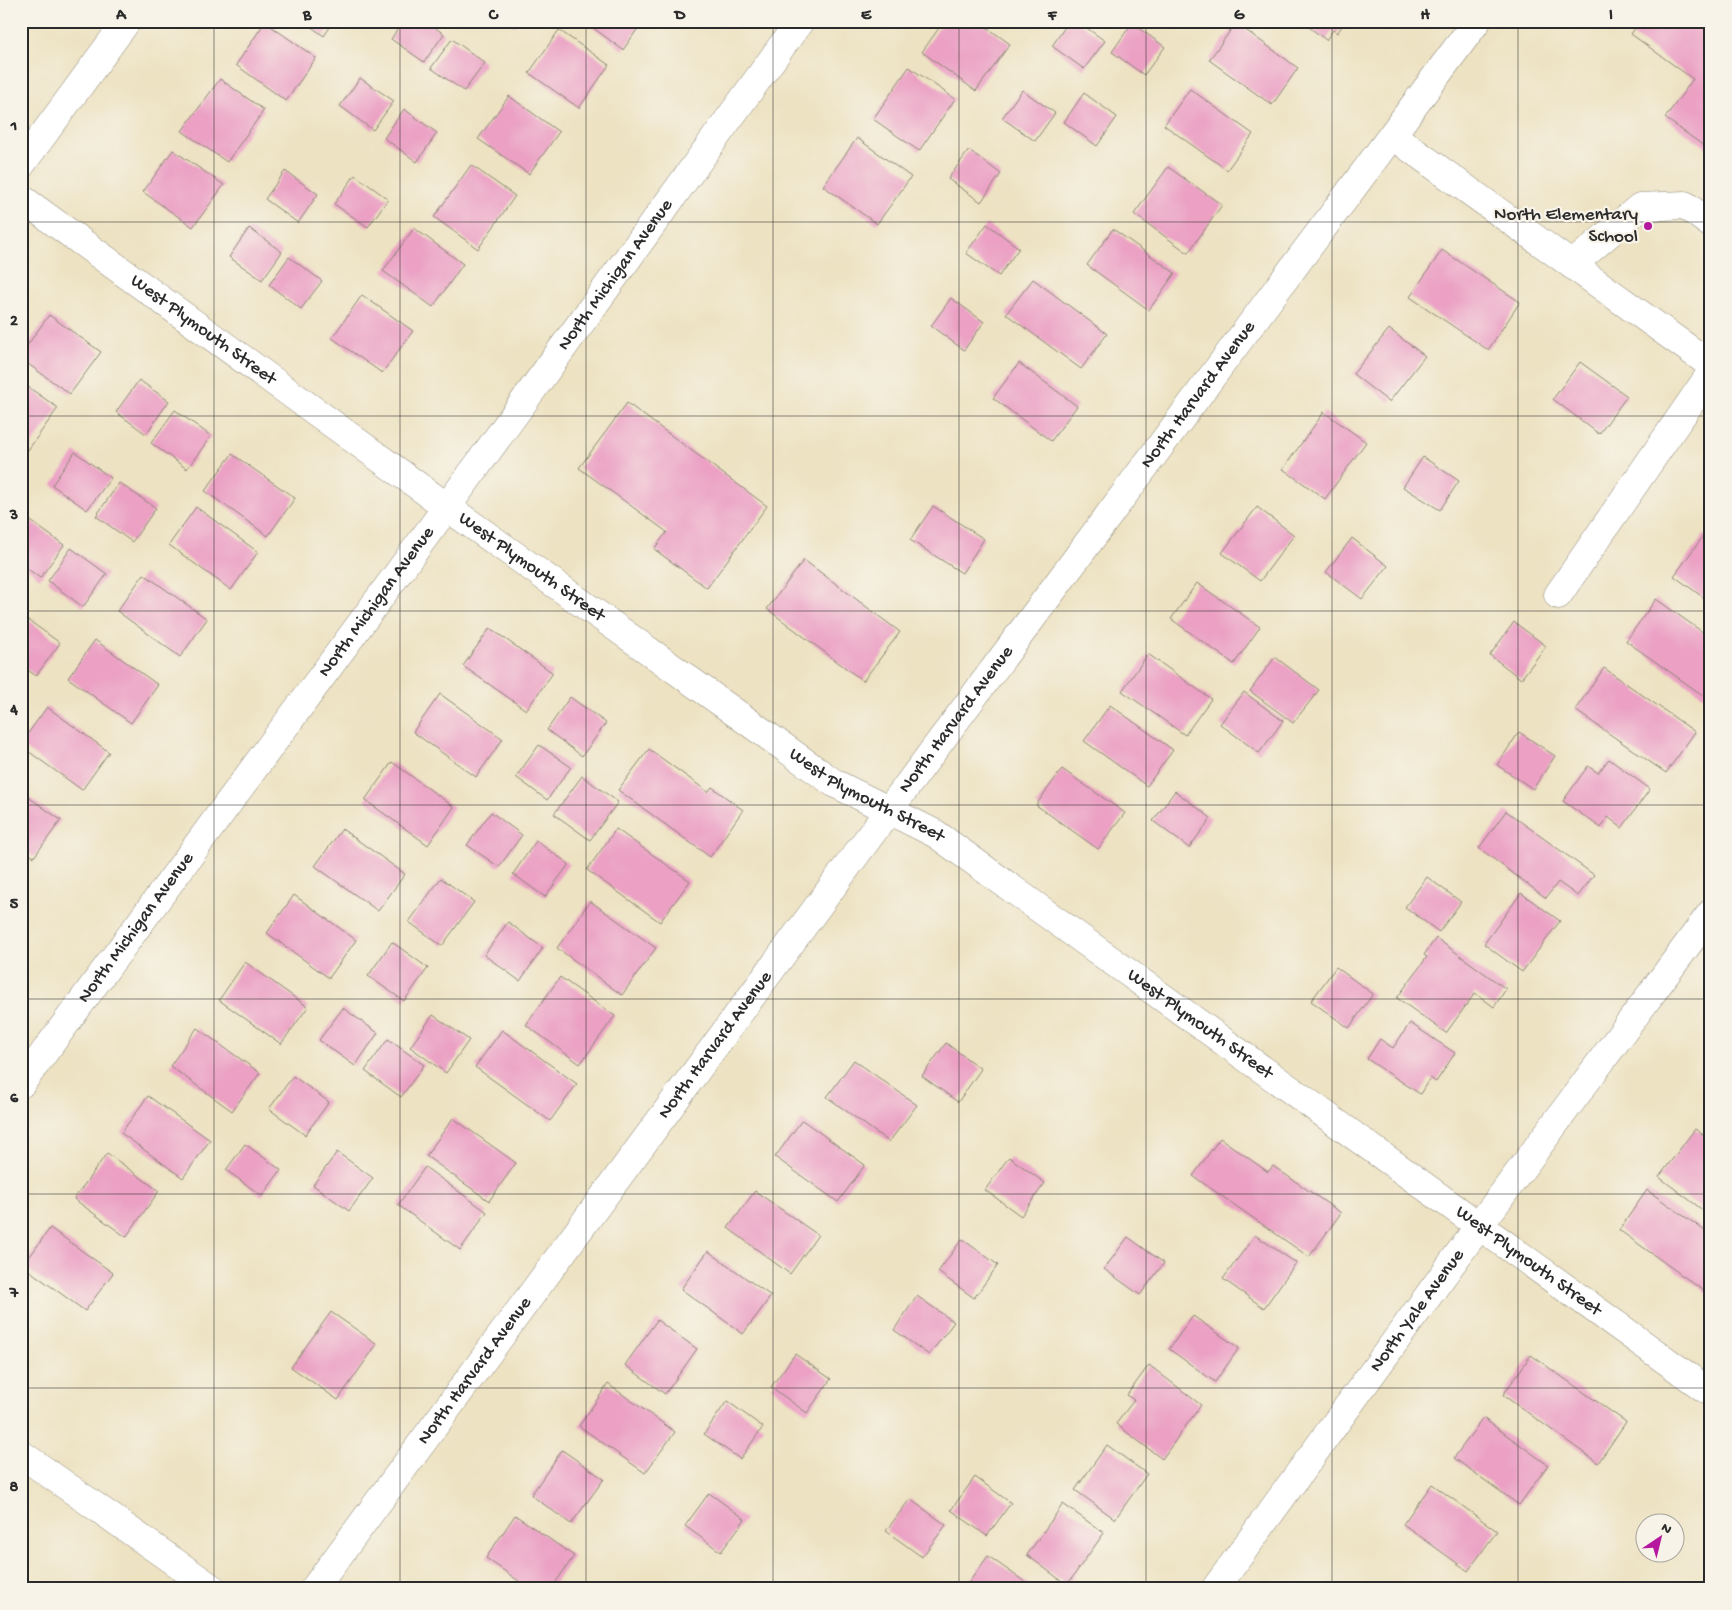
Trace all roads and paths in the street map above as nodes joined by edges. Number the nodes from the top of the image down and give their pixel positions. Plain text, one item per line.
1 (127, 21) edge
2 (800, 21) edge
3 (1478, 21) edge
4 (1393, 136) junction
5 (21, 165) edge
6 (21, 198) edge
7 (1711, 224) edge
8 (1572, 265) junction
9 (1711, 365) edge
10 (1711, 373) edge
11 (447, 507) junction
12 (1558, 595) dead end
13 (889, 810) junction
14 (1711, 913) edge
15 (21, 1084) edge
16 (1479, 1226) junction
17 (1711, 1393) edge
18 (21, 1454) edge
19 (213, 1589) edge
20 (314, 1589) edge
21 (1215, 1589) edge

1 - 5 street
2 - 11 street, North Michigan Avenue
3 - 4 street, North Harvard Avenue
4 - 8 street
4 - 13 street, North Harvard Avenue
6 - 11 street, West Plymouth Street
7 - 8 street
8 - 9 street
10 - 12 street
11 - 13 street, West Plymouth Street
11 - 15 street, North Michigan Avenue
13 - 16 street, West Plymouth Street
13 - 20 street, North Harvard Avenue
14 - 16 street, North Yale Avenue
16 - 17 street, West Plymouth Street
16 - 21 street, North Yale Avenue
18 - 19 street

